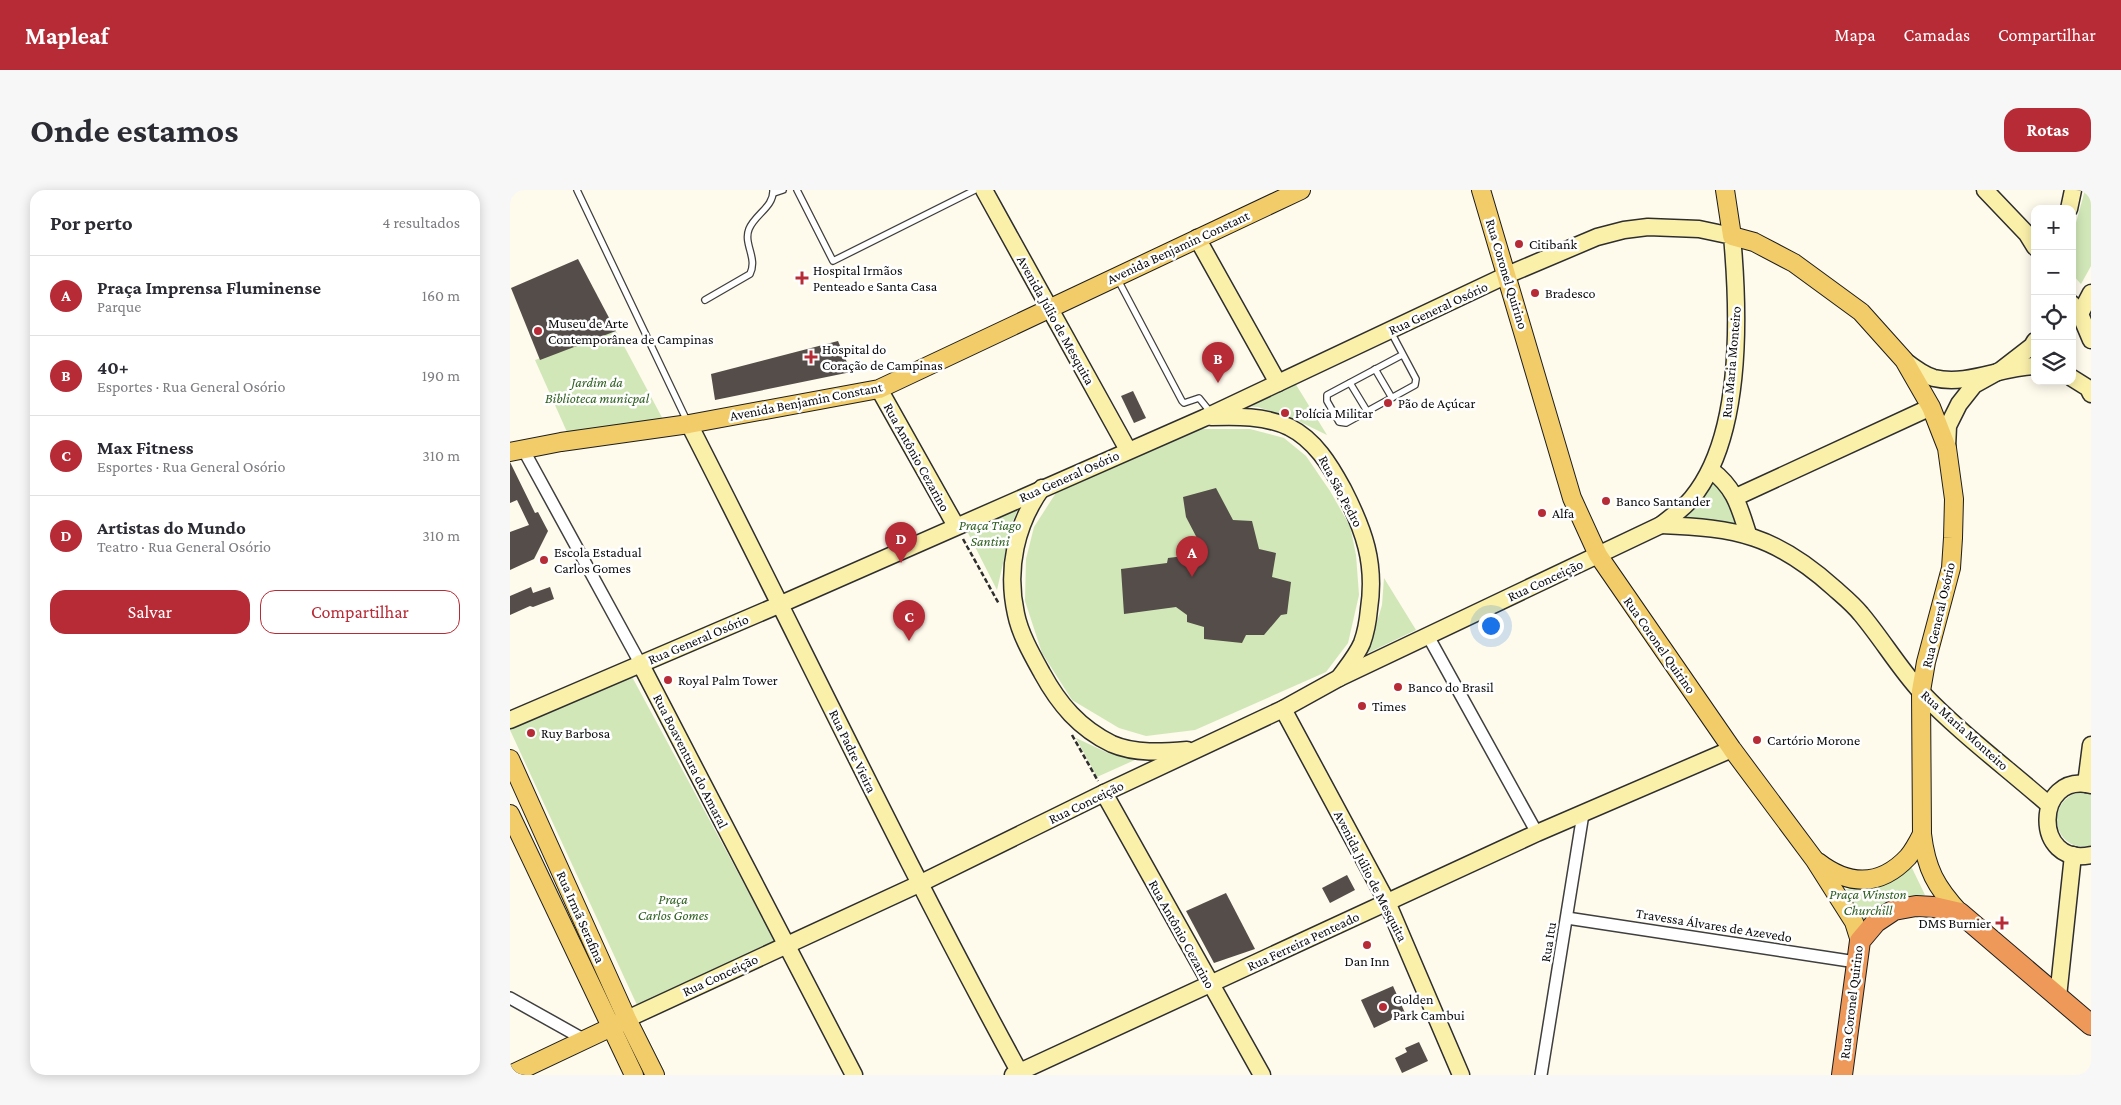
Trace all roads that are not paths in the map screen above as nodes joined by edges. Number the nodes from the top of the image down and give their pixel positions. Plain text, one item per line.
1 (577, 190) edge
2 (783, 190) edge
3 (797, 190) edge
4 (975, 190) edge
5 (984, 190) edge
6 (1301, 190) edge
7 (1481, 190) edge
8 (1725, 190) edge
9 (1985, 190) edge
10 (2073, 190) edge
11 (774, 192) edge
12 (2070, 205) edge
13 (1732, 236) junction
14 (1198, 238) junction
15 (2031, 240) edge
16 (1507, 275) junction
17 (1116, 276) junction
18 (2091, 293) edge
19 (705, 300) dead end
20 (1049, 307) junction
21 (2076, 309) edge
22 (1390, 330) junction
23 (2091, 340) edge
24 (2031, 347) edge
25 (1402, 355) junction
26 (1904, 360) junction
27 (2031, 366) edge
28 (1375, 369) junction
29 (2001, 370) junction
30 (2076, 380) edge
31 (1278, 383) junction
32 (1350, 383) junction
33 (879, 389) junction
34 (2090, 389) edge
35 (1392, 398) junction
36 (1931, 407) junction
37 (1367, 412) junction
38 (1208, 416) junction
39 (689, 424) junction
40 (1947, 448) junction
41 (516, 450) edge
42 (1128, 450) junction
43 (1710, 470) junction
44 (1042, 488) junction
45 (1736, 497) junction
46 (956, 526) junction
47 (1661, 526) junction
48 (1748, 534) junction
49 (1598, 555) junction
50 (781, 604) junction
51 (1428, 636) junction
52 (640, 663) junction
53 (1339, 678) junction
54 (1920, 691) junction
55 (1283, 709) junction
56 (510, 720) edge
57 (2091, 745) edge
58 (1200, 748) junction
59 (1732, 749) junction
60 (510, 758) edge
61 (2088, 785) edge
62 (1104, 793) junction
63 (2049, 805) junction
64 (510, 814) edge
65 (1583, 814) junction
66 (1537, 834) junction
67 (1922, 834) junction
68 (2091, 854) edge
69 (2072, 855) junction
70 (1814, 859) junction
71 (919, 884) junction
72 (1387, 902) junction
73 (1960, 913) junction
74 (1567, 918) junction
75 (1860, 941) junction
76 (786, 944) junction
77 (1856, 962) junction
78 (1210, 984) junction
79 (2058, 997) junction
80 (510, 998) edge
81 (627, 1019) junction
82 (2091, 1025) edge
83 (610, 1028) junction
84 (585, 1040) junction
85 (1018, 1074) edge
86 (510, 1075) edge
87 (634, 1075) edge
88 (655, 1075) edge
89 (854, 1075) edge
90 (1262, 1075) edge
91 (1461, 1075) edge
92 (1541, 1075) edge
93 (1842, 1075) edge

1 - 39 lane
2 - 11 lane
3 - 4 lane
5 - 20 main road, Avenida Júlio de Mesquita
6 - 14 main road, Avenida Benjamin Constant
7 - 16 main road, Rua Coronel Quirino
8 - 13 main road, Rua Maria Monteiro
9 - 15 main road
10 - 12 main road
11 - 19 lane
13 - 16 main road, Rua General Osório
13 - 26 main road, Rua General Osório
13 - 43 main road, Rua Maria Monteiro
14 - 17 main road, Avenida Benjamin Constant
14 - 31 main road
16 - 22 main road, Rua General Osório
16 - 49 main road, Rua Coronel Quirino
17 - 20 main road, Avenida Benjamin Constant
17 - 38 lane
18 - 21 main road
20 - 33 main road, Avenida Benjamin Constant
20 - 42 main road, Avenida Júlio de Mesquita
21 - 23 main road
22 - 25 lane
22 - 31 main road, Rua General Osório
24 - 29 main road
25 - 28 lane
25 - 35 lane
26 - 29 main road
26 - 36 main road, Rua General Osório
27 - 29 main road
28 - 32 lane
28 - 35 lane
29 - 40 main road
30 - 34 main road
31 - 38 main road, Rua General Osório
32 - 37 lane
32 - 37 lane
33 - 39 main road, Avenida Benjamin Constant
33 - 46 main road, Rua Antônio Cezarino
35 - 37 lane
36 - 40 main road, Rua General Osório
36 - 45 main road
38 - 42 main road, Rua General Osório
38 - 53 main road, Rua São Pedro
39 - 41 main road, Avenida Benjamin Constant
39 - 50 main road, Rua Padre Vieira
40 - 54 main road, Rua General Osório
41 - 52 street, Rua Boaventura do Amaral
42 - 44 main road, Rua General Osório
43 - 45 main road
43 - 47 main road, Rua Maria Monteiro
44 - 46 main road, Rua General Osório
44 - 58 main road
45 - 48 main road
46 - 50 main road, Rua General Osório
47 - 48 main road, Rua Maria Monteiro
47 - 49 main road, Rua Conceição
48 - 54 main road, Rua Maria Monteiro
49 - 51 main road, Rua Conceição
49 - 59 main road, Rua Coronel Quirino
50 - 52 main road, Rua General Osório
50 - 71 main road, Rua Padre Vieira
51 - 53 main road, Rua Conceição
51 - 66 street
52 - 56 main road, Rua General Osório
52 - 76 main road, Rua Boaventura do Amaral
53 - 55 main road, Rua Conceição
54 - 63 main road, Rua Maria Monteiro
54 - 67 main road, Rua General Osório
55 - 58 main road, Rua Conceição
55 - 72 main road, Avenida Júlio de Mesquita
57 - 61 main road
58 - 62 main road, Rua Conceição
59 - 65 main road, Rua Ferreira Penteado
59 - 70 main road, Rua Coronel Quirino
60 - 81 main road, Rua Irmã Serafina
61 - 63 main road
62 - 71 main road, Rua Conceição
62 - 78 main road, Rua Antônio Cezarino
63 - 69 main road
64 - 83 main road, Rua Irmã Serafina
65 - 66 main road, Rua Ferreira Penteado
65 - 74 street, Rua Itu
66 - 72 main road, Rua Ferreira Penteado
67 - 70 main road
67 - 73 main road, Rua General Osório
68 - 69 main road
69 - 79 main road
70 - 75 main road, Rua Coronel Quirino
71 - 76 main road, Rua Conceição
71 - 85 main road, Rua Padre Vieira
72 - 78 main road, Rua Ferreira Penteado
72 - 91 main road, Avenida Júlio de Mesquita
73 - 75 highway
73 - 79 highway
74 - 77 street, Travessa Álvares de Azevedo
74 - 92 street, Rua Itu
75 - 77 highway, Rua Coronel Quirino
76 - 81 main road, Rua Conceição
76 - 89 main road, Rua Boaventura do Amaral
77 - 93 highway, Rua Coronel Quirino
78 - 85 main road, Rua Ferreira Penteado
78 - 90 main road, Rua Antônio Cezarino
79 - 82 highway
80 - 84 street
81 - 83 main road, Rua Conceição
81 - 88 main road, Rua Irmã Serafina
83 - 84 main road, Rua Conceição
83 - 87 main road, Rua Irmã Serafina
84 - 86 main road, Rua Conceição

